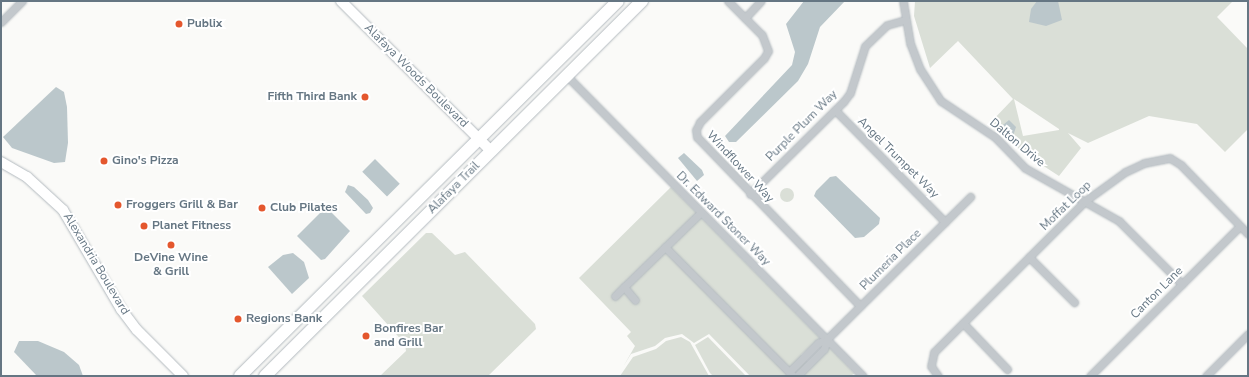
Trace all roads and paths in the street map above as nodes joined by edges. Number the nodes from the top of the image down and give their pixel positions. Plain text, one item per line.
1 (22, 1) edge
2 (341, 1) edge
3 (618, 1) edge
4 (633, 1) edge
5 (642, 1) edge
6 (728, 1) edge
7 (761, 1) edge
8 (903, 1) edge
9 (745, 18) junction
10 (905, 20) junction
11 (1, 22) edge
12 (618, 25) junction
13 (567, 76) junction
14 (835, 110) junction
15 (479, 139) junction
16 (491, 151) junction
17 (1, 162) edge
18 (750, 194) junction
19 (970, 197) dead end
20 (1086, 201) junction
21 (700, 212) junction
22 (945, 222) junction
23 (1240, 226) junction
24 (1248, 234) edge
25 (665, 247) junction
26 (1029, 257) junction
27 (1182, 284) junction
28 (624, 288) junction
29 (614, 296) dead end
30 (635, 300) dead end
31 (1074, 302) dead end
32 (860, 306) junction
33 (963, 323) junction
34 (1248, 334) edge
35 (827, 339) junction
36 (806, 354) junction
37 (813, 361) junction
38 (1007, 369) dead end
39 (791, 374) edge
40 (183, 376) edge
41 (240, 376) edge
42 (265, 376) edge
43 (798, 376) edge
44 (863, 376) edge
45 (938, 376) edge
46 (1090, 376) edge
47 (1206, 376) edge

1 - 11 street
2 - 15 street, Alafaya Woods Boulevard
3 - 15 main road, Alafaya Trail
4 - 12 main road
5 - 12 main road, Alafaya Trail
6 - 9 street, Windflower Way
7 - 9 street
8 - 10 street, Dalton Drive
9 - 18 street, Windflower Way
10 - 14 street, Purple Plum Way
10 - 20 street, Dalton Drive
12 - 13 main road, Alafaya Trail
13 - 16 main road, Alafaya Trail
13 - 21 street, Dr. Edward Stoner Way
14 - 18 street, Purple Plum Way
14 - 22 street, Angel Trumpet Way
15 - 16 street, Alafaya Woods Boulevard
15 - 41 main road, Alafaya Trail
16 - 42 main road, Alafaya Trail
17 - 40 street, Alexandria Boulevard
18 - 32 street, Windflower Way
19 - 22 street, Plumeria Place
20 - 23 street, Moffat Loop
20 - 26 street, Moffat Loop
20 - 27 street, Dalton Drive
21 - 25 street
21 - 35 street, Dr. Edward Stoner Way
22 - 32 street, Plumeria Place
23 - 24 street, Moffat Loop
23 - 27 street, Canton Lane
25 - 28 street
25 - 39 street
26 - 31 street
26 - 33 street, Moffat Loop
27 - 46 street, Canton Lane
28 - 29 street
28 - 30 street
32 - 35 street, Plumeria Place
33 - 38 street
33 - 45 street, Moffat Loop
34 - 47 street
35 - 36 street
35 - 37 street
35 - 44 street, Dr. Edward Stoner Way
36 - 37 street
36 - 39 street
37 - 43 street

